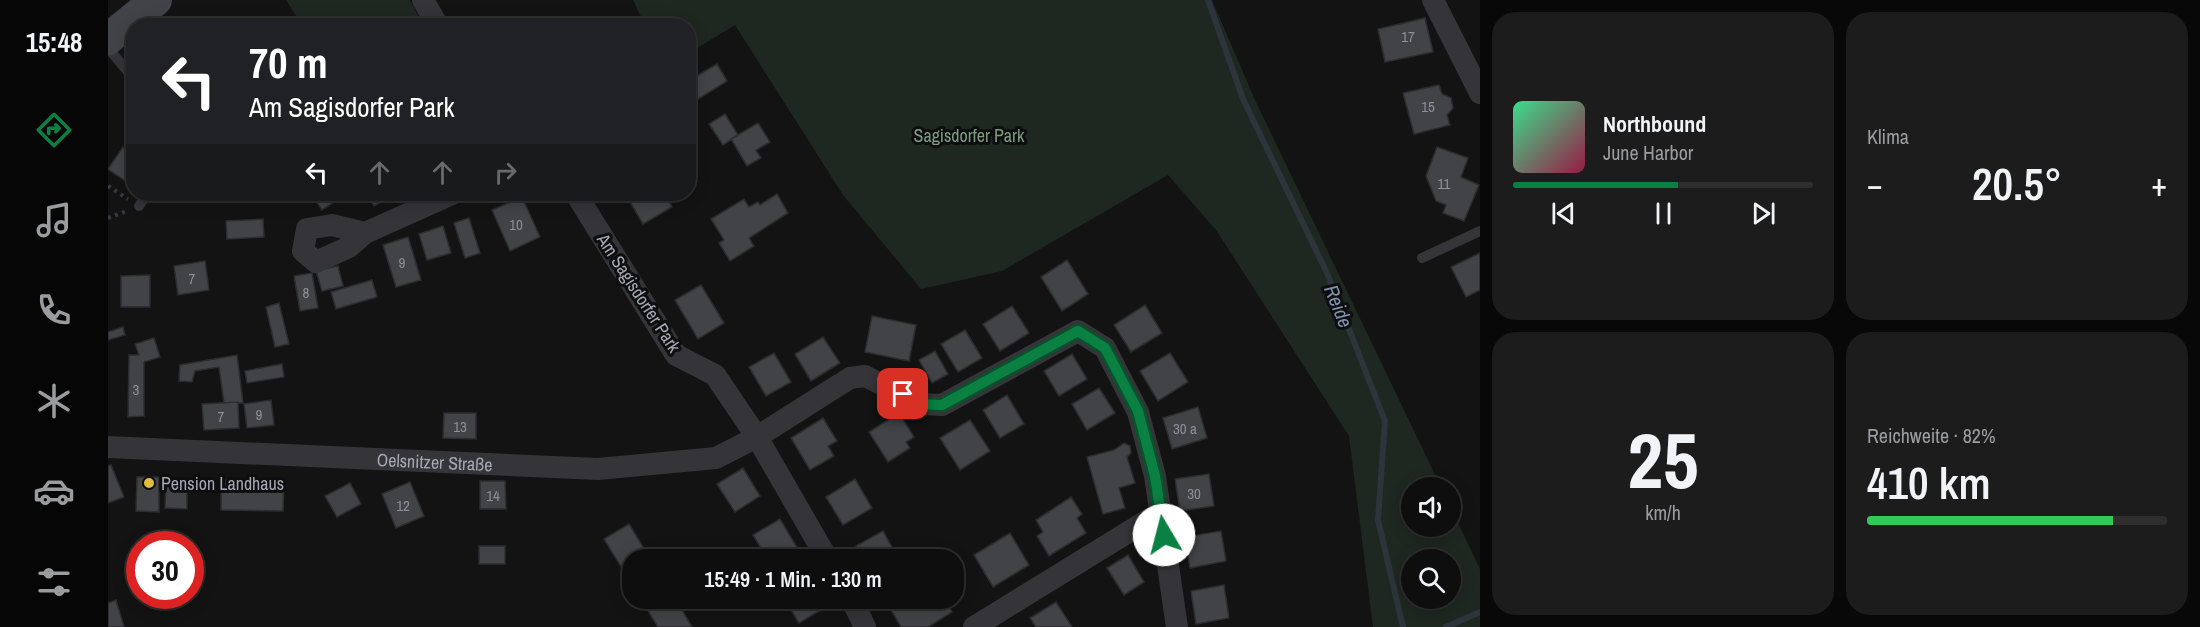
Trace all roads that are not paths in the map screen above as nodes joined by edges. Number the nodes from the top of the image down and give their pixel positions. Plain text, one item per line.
1 (156, 0) edge
2 (423, 0) edge
3 (1433, 0) edge
4 (134, 18) edge
5 (433, 18) edge
6 (126, 24) edge
7 (108, 39) edge
8 (108, 48) edge
9 (126, 69) edge
10 (1480, 93) edge
11 (142, 201) edge
12 (436, 201) edge
13 (580, 201) edge
14 (139, 206) road end
15 (1480, 231) edge
16 (365, 233) dead end
17 (1422, 258) dead end
18 (757, 437) junction
19 (108, 447) edge
20 (1161, 512) junction
21 (822, 549) edge
22 (856, 609) edge
23 (865, 627) edge
24 (974, 627) edge
25 (1177, 627) edge

1 - 4 street
2 - 5 street
3 - 10 street
6 - 7 street
8 - 9 lane
11 - 14 lane
12 - 16 street
13 - 18 street, Am Sagisdorfer Park
15 - 17 lane
18 - 19 street, Oelsnitzer Straße
18 - 20 street
18 - 21 street, Am Sagisdorfer Park
20 - 24 street
20 - 25 street
22 - 23 street

